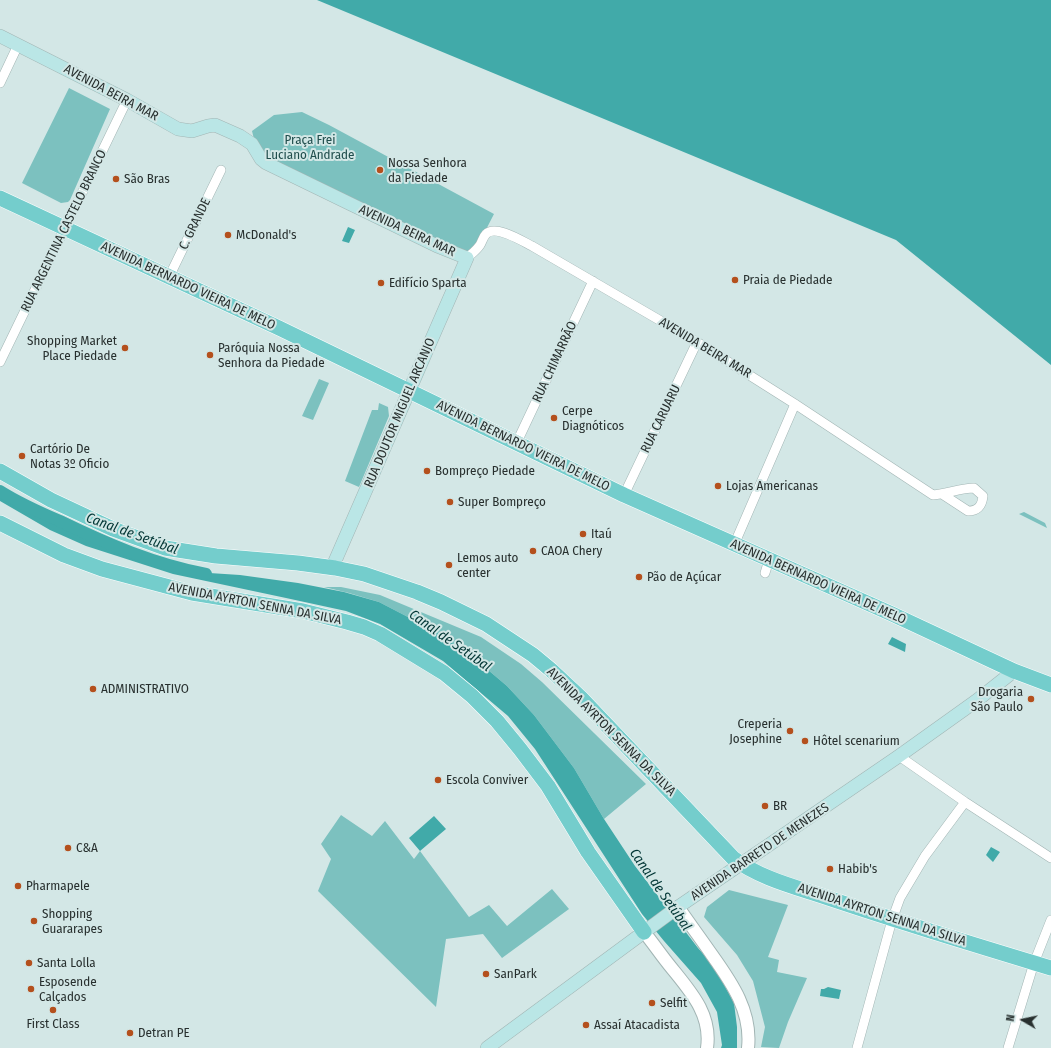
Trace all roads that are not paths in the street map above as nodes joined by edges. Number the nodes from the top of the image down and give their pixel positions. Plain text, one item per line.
1 (0, 36) edge
2 (18, 45) junction
3 (0, 83) edge
4 (127, 100) junction
5 (221, 170) dead end
6 (0, 198) edge
7 (65, 229) junction
8 (467, 258) junction
9 (169, 277) junction
10 (593, 281) junction
11 (697, 342) junction
12 (0, 362) edge
13 (410, 390) junction
14 (796, 404) junction
15 (516, 444) junction
16 (0, 471) edge
17 (942, 494) dead end
18 (624, 495) junction
19 (0, 523) edge
20 (734, 545) junction
21 (332, 568) junction
22 (1014, 671) junction
23 (1051, 685) edge
24 (899, 756) junction
25 (965, 802) junction
26 (1051, 858) edge
27 (741, 864) junction
28 (674, 910) junction
29 (892, 920) junction
30 (1051, 920) edge
31 (646, 931) junction
32 (1034, 963) junction
33 (1051, 968) edge
34 (488, 1048) edge
35 (707, 1048) edge
36 (748, 1048) edge
37 (857, 1048) edge
38 (1008, 1048) edge

1 - 2 main road, AVENIDA BEIRA MAR
2 - 3 street
2 - 4 main road, AVENIDA BEIRA MAR
4 - 7 street, RUA ARGENTINA CASTELO BRANCO
4 - 8 main road, AVENIDA BEIRA MAR
5 - 9 street, C. GRANDE
6 - 7 main road, AVENIDA BERNARDO VIEIRA DE MELO
7 - 9 main road, AVENIDA BERNARDO VIEIRA DE MELO
7 - 12 street, RUA ARGENTINA CASTELO BRANCO
8 - 10 street, AVENIDA BEIRA MAR
8 - 13 main road, RUA DOUTOR MIGUEL ARCANJO
9 - 13 main road, AVENIDA BERNARDO VIEIRA DE MELO
10 - 11 street, AVENIDA BEIRA MAR
10 - 15 street, RUA CHIMARRÃO
11 - 14 street, AVENIDA BEIRA MAR
11 - 18 street, RUA CARUARU
13 - 15 main road, AVENIDA BERNARDO VIEIRA DE MELO
13 - 21 main road, RUA DOUTOR MIGUEL ARCANJO
14 - 17 street, AVENIDA BEIRA MAR
14 - 20 street
15 - 18 main road, AVENIDA BERNARDO VIEIRA DE MELO
16 - 21 main road, AVENIDA AYRTON SENNA DA SILVA
18 - 20 main road, AVENIDA BERNARDO VIEIRA DE MELO
19 - 31 main road, AVENIDA AYRTON SENNA DA SILVA
20 - 22 main road, AVENIDA BERNARDO VIEIRA DE MELO
21 - 27 main road, AVENIDA AYRTON SENNA DA SILVA
22 - 23 main road, AVENIDA BERNARDO VIEIRA DE MELO
22 - 24 main road, AVENIDA BARRETO DE MENEZES
24 - 25 street
24 - 27 main road, AVENIDA BARRETO DE MENEZES
25 - 26 street
25 - 29 street
27 - 28 main road, AVENIDA BARRETO DE MENEZES
27 - 29 main road, AVENIDA AYRTON SENNA DA SILVA
28 - 31 main road, AVENIDA BARRETO DE MENEZES
28 - 36 street
29 - 32 main road, AVENIDA AYRTON SENNA DA SILVA
29 - 37 street
30 - 32 street
31 - 34 main road, AVENIDA BARRETO DE MENEZES
31 - 35 street
32 - 33 main road, AVENIDA AYRTON SENNA DA SILVA
32 - 38 street

